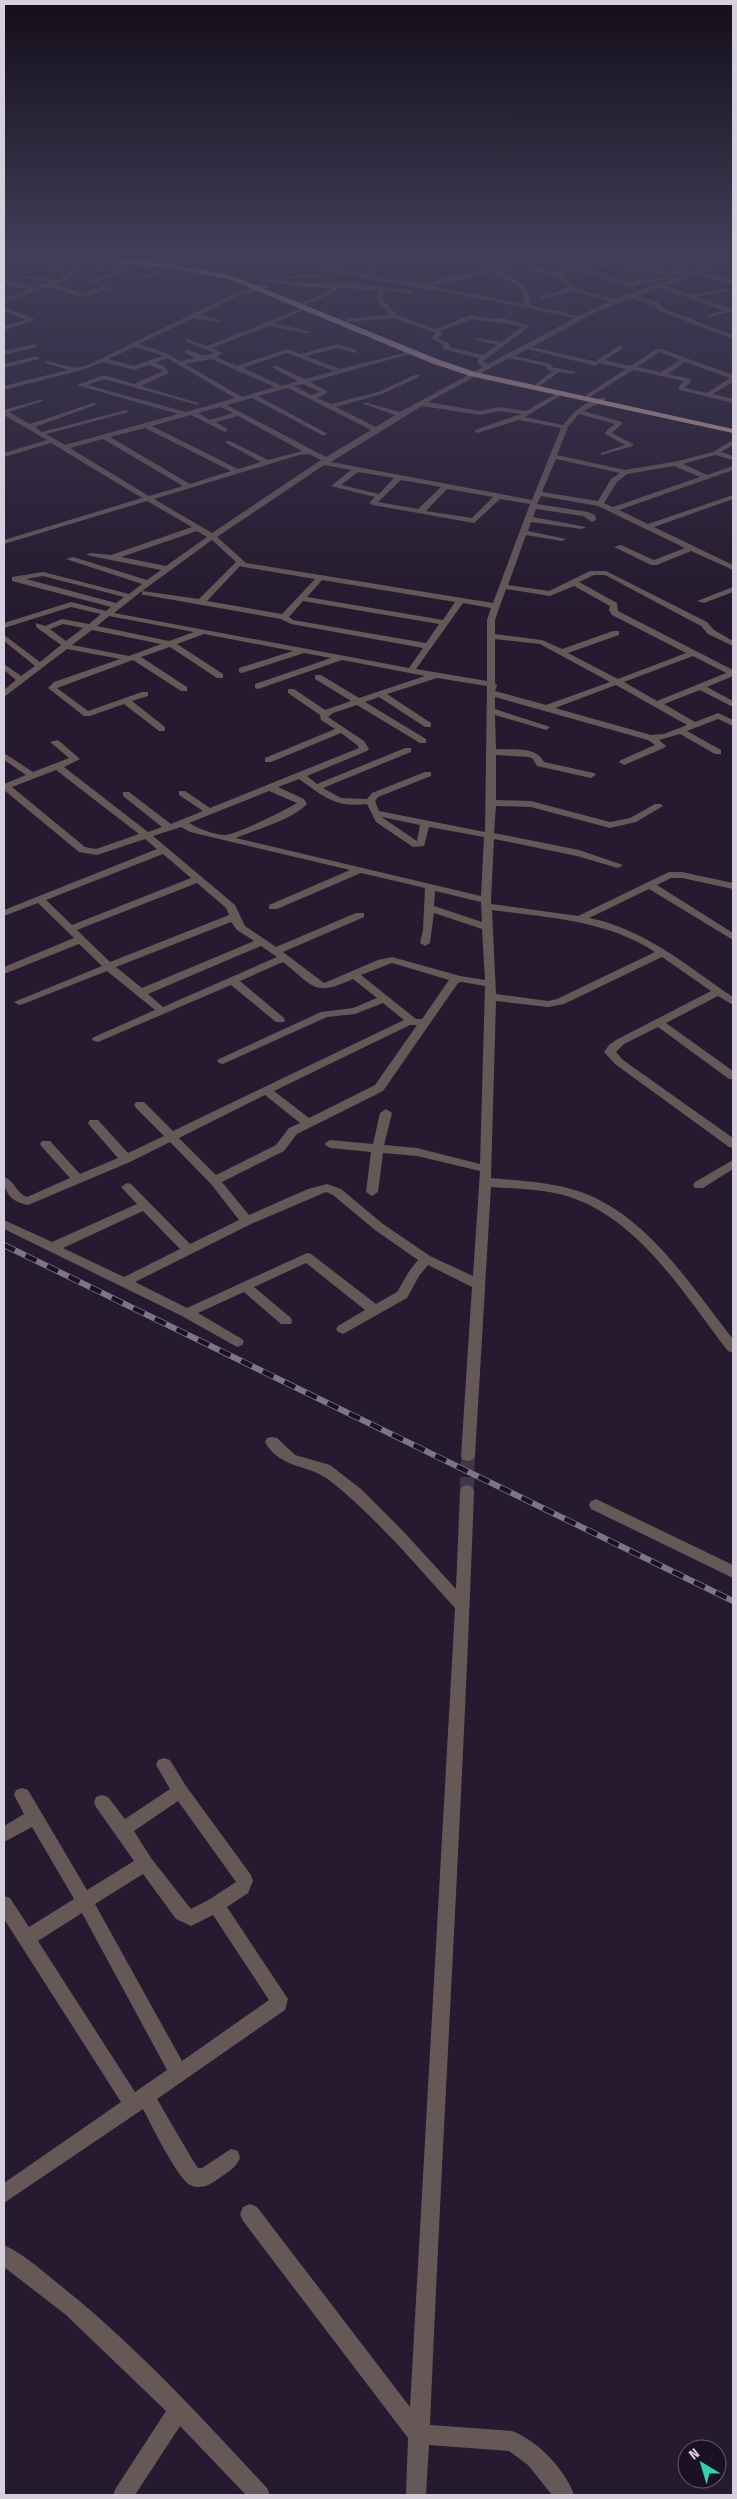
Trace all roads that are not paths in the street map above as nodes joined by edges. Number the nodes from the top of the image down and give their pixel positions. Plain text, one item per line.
1 (70, 372) edge
2 (81, 372) edge
3 (167, 372) edge
4 (193, 372) edge
5 (246, 372) edge
6 (284, 372) edge
7 (342, 372) edge
8 (470, 372) edge
9 (471, 372) edge
10 (554, 372) edge
11 (570, 372) edge
12 (573, 372) dead end
13 (624, 372) edge
14 (645, 372) edge
15 (666, 372) edge
16 (696, 372) edge
17 (474, 373) junction
18 (698, 374) junction
19 (661, 375) junction
20 (417, 376) dead end
21 (98, 378) junction
22 (733, 378) edge
23 (305, 382) junction
24 (538, 385) junction
25 (135, 386) junction
26 (286, 387) junction
27 (4, 388) edge
28 (372, 388) dead end
29 (561, 393) junction
30 (708, 395) junction
31 (253, 396) junction
32 (311, 398) junction
33 (594, 398) junction
34 (241, 399) junction
35 (41, 400) dead end
36 (733, 401) edge
37 (321, 403) junction
38 (366, 403) dead end
39 (420, 403) junction
40 (95, 404) dead end
41 (196, 404) dead end
42 (222, 405) junction
43 (329, 407) junction
44 (578, 411) junction
45 (4, 412) edge
46 (126, 412) dead end
47 (526, 413) junction
48 (190, 414) junction
49 (238, 414) junction
50 (401, 415) junction
51 (519, 418) junction
52 (210, 422) junction
53 (147, 426) junction
54 (29, 428) junction
55 (565, 428) junction
56 (733, 429) edge
57 (225, 430) dead end
58 (377, 430) junction
59 (477, 431) dead end
60 (40, 434) junction
61 (324, 434) dead end
62 (104, 437) junction
63 (52, 441) junction
64 (228, 442) dead end
65 (733, 442) edge
66 (63, 448) junction
67 (310, 452) junction
68 (714, 453) junction
69 (603, 454) dead end
70 (4, 455) edge
71 (554, 456) junction
72 (733, 458) edge
73 (266, 462) junction
74 (326, 462) junction
75 (676, 464) junction
76 (733, 468) edge
77 (357, 469) junction
78 (236, 471) junction
79 (725, 471) junction
80 (625, 472) junction
81 (733, 475) edge
82 (400, 477) junction
83 (706, 477) junction
84 (187, 486) junction
85 (446, 486) junction
86 (538, 492) junction
87 (380, 496) junction
88 (498, 496) junction
89 (733, 497) edge
90 (148, 498) junction
91 (533, 504) junction
92 (600, 504) junction
93 (612, 510) junction
94 (420, 512) junction
95 (528, 519) junction
96 (592, 520) dead end
97 (582, 527) dead end
98 (648, 527) junction
99 (197, 528) junction
100 (524, 532) junction
101 (213, 537) junction
102 (562, 539) dead end
103 (4, 542) edge
104 (618, 547) dead end
105 (692, 548) junction
106 (90, 555) dead end
107 (112, 557) junction
108 (70, 559) dead end
109 (239, 563) junction
110 (733, 568) edge
111 (167, 569) junction
112 (320, 578) junction
113 (15, 580) junction
114 (4, 583) edge
115 (147, 583) junction
116 (573, 583) junction
117 (502, 586) junction
118 (733, 589) edge
119 (145, 593) dead end
120 (129, 596) junction
121 (301, 598) junction
122 (460, 601) junction
123 (701, 601) dead end
124 (201, 602) junction
125 (117, 606) junction
126 (496, 606) junction
127 (109, 614) junction
128 (29, 617) junction
129 (284, 617) junction
130 (445, 623) junction
131 (4, 626) edge
132 (91, 628) junction
133 (44, 629) junction
134 (206, 631) junction
135 (616, 634) dead end
136 (491, 636) junction
137 (4, 638) edge
138 (8, 644) edge
139 (171, 644) junction
140 (733, 644) edge
141 (67, 646) junction
142 (428, 646) junction
143 (304, 651) junction
144 (562, 652) junction
145 (693, 652) junction
146 (133, 658) junction
147 (342, 658) junction
148 (4, 666) edge
149 (40, 666) junction
150 (242, 670) dead end
151 (411, 671) junction
152 (733, 673) edge
153 (436, 675) junction
154 (220, 676) dead end
155 (318, 677) dead end
156 (21, 680) junction
157 (617, 682) junction
158 (258, 686) dead end
159 (700, 687) junction
160 (184, 689) dead end
161 (492, 689) junction
162 (292, 691) dead end
163 (379, 693) junction
164 (4, 694) edge
165 (145, 694) dead end
166 (126, 701) junction
167 (358, 701) junction
168 (657, 704) junction
169 (733, 704) edge
170 (547, 708) junction
171 (733, 710) edge
172 (492, 711) junction
173 (324, 714) junction
174 (718, 716) junction
175 (733, 723) edge
176 (428, 725) dead end
177 (694, 725) junction
178 (546, 727) dead end
179 (162, 728) dead end
180 (341, 730) junction
181 (681, 731) junction
182 (651, 738) junction
183 (55, 742) dead end
184 (423, 742) dead end
185 (408, 750) dead end
186 (492, 752) junction
187 (718, 752) dead end
188 (4, 756) edge
189 (268, 760) dead end
190 (624, 762) dead end
191 (57, 766) junction
192 (428, 774) dead end
193 (591, 775) dead end
194 (33, 776) junction
195 (300, 776) junction
196 (4, 787) edge
197 (317, 787) junction
198 (271, 788) junction
199 (182, 793) dead end
200 (126, 794) dead end
201 (370, 801) junction
202 (491, 803) junction
203 (658, 806) dead end
204 (210, 812) junction
205 (375, 813) junction
206 (182, 823) junction
207 (425, 824) junction
208 (169, 827) junction
209 (146, 835) junction
210 (490, 836) junction
211 (227, 838) junction
212 (164, 850) junction
213 (618, 865) dead end
214 (357, 871) junction
215 (198, 879) junction
216 (648, 884) junction
217 (430, 886) junction
218 (733, 886) edge
219 (39, 899) junction
220 (486, 903) junction
221 (272, 907) dead end
222 (429, 908) junction
223 (4, 913) edge
224 (360, 916) dead end
225 (234, 917) junction
226 (577, 920) junction
227 (487, 927) junction
228 (71, 929) junction
229 (733, 937) edge
230 (81, 938) junction
231 (262, 942) junction
232 (425, 943) dead end
233 (662, 953) junction
234 (280, 954) junction
235 (108, 966) junction
236 (4, 971) edge
237 (353, 974) junction
238 (457, 979) junction
239 (232, 980) junction
240 (490, 984) junction
241 (718, 992) junction
242 (140, 993) junction
243 (490, 997) junction
244 (385, 1000) junction
245 (19, 1002) dead end
246 (733, 1002) edge
247 (161, 1010) junction
248 (280, 1020) dead end
249 (412, 1022) junction
250 (426, 1022) junction
251 (659, 1023) junction
252 (98, 1039) dead end
253 (223, 1061) dead end
254 (733, 1076) edge
255 (266, 1091) junction
256 (140, 1105) dead end
257 (386, 1113) dead end
258 (94, 1123) dead end
259 (308, 1123) junction
260 (171, 1137) junction
261 (46, 1144) dead end
262 (330, 1144) dead end
263 (733, 1144) edge
264 (378, 1148) junction
265 (126, 1158) junction
266 (733, 1164) edge
267 (486, 1169) junction
268 (78, 1180) junction
269 (4, 1181) edge
270 (215, 1181) junction
271 (485, 1182) junction
272 (699, 1185) dead end
273 (127, 1187) dead end
274 (372, 1192) dead end
275 (144, 1206) junction
276 (247, 1221) junction
277 (4, 1224) edge
278 (51, 1248) junction
279 (187, 1250) junction
280 (426, 1259) junction
281 (124, 1282) junction
282 (478, 1284) junction
283 (245, 1286) junction
284 (374, 1310) junction
285 (187, 1313) junction
286 (286, 1320) dead end
287 (343, 1329) dead end
288 (237, 1342) dead end
289 (733, 1348) edge
290 (272, 1442) dead end
291 (468, 1456) tunnel mouth
292 (467, 1491) tunnel mouth
293 (596, 1505) dead end
294 (733, 1572) edge
295 (462, 1606) junction
296 (164, 1765) dead end
297 (180, 1791) junction
298 (22, 1795) dead end
299 (102, 1802) dead end
300 (36, 1816) junction
301 (124, 1829) junction
302 (4, 1835) edge
303 (145, 1863) junction
304 (85, 1902) junction
305 (4, 1904) edge
306 (216, 1904) junction
307 (26, 1939) junction
308 (179, 2074) junction
309 (140, 2101) junction
310 (231, 2158) dead end
311 (4, 2194) edge
312 (250, 2214) dead end
313 (4, 2255) edge
314 (178, 2411) junction
315 (418, 2434) junction
316 (122, 2495) edge
317 (260, 2495) edge
318 (416, 2495) edge
319 (564, 2495) edge

1 - 27 street
2 - 21 street
3 - 25 street
4 - 34 street
5 - 26 street
6 - 23 street
7 - 23 street
8 - 17 highway
9 - 17 highway
10 - 24 street
11 - 12 street
13 - 33 street
14 - 19 street
15 - 19 street
16 - 18 street
17 - 24 highway
17 - 29 highway
17 - 39 street
18 - 19 street
18 - 22 street
18 - 30 street
20 - 43 street
21 - 25 street
21 - 48 street
22 - 30 street
23 - 26 street
23 - 32 street
24 - 33 highway
25 - 41 street
26 - 31 street
26 - 32 street
28 - 37 street
29 - 33 highway
29 - 47 street
30 - 36 street
31 - 34 street
31 - 61 street
32 - 37 street
33 - 44 street
33 - 56 highway
34 - 42 street
35 - 45 street
37 - 43 street
38 - 50 street
39 - 47 street
39 - 50 street
40 - 54 street
42 - 48 street
42 - 49 street
43 - 58 street
44 - 55 street
44 - 69 street
45 - 54 street
46 - 60 street
47 - 51 street
48 - 52 street
48 - 53 street
49 - 52 street
49 - 67 street
50 - 58 street
51 - 55 street
51 - 59 street
52 - 57 street
53 - 62 street
53 - 78 street
54 - 60 street
55 - 71 street
58 - 74 street
60 - 63 street
62 - 66 street
62 - 84 street
63 - 66 street
63 - 70 street
64 - 73 street
65 - 68 street
66 - 90 street
67 - 73 street
67 - 74 street
68 - 72 street
68 - 75 street
71 - 80 street
71 - 86 street
73 - 78 street
74 - 77 street
74 - 101 street
75 - 80 street
75 - 83 street
76 - 79 street
77 - 82 street
77 - 87 street
78 - 84 street
79 - 81 street
79 - 83 street
80 - 92 street
82 - 85 street
82 - 87 street
83 - 93 street
84 - 90 street
85 - 88 street
85 - 94 street
86 - 91 street
86 - 92 street
87 - 94 street
88 - 91 street
88 - 94 street
89 - 98 street
90 - 99 street
90 - 103 street
91 - 95 street
91 - 96 street
92 - 93 street
93 - 98 street
95 - 97 street
95 - 100 street
98 - 105 street
99 - 101 street
99 - 107 street
100 - 102 street
100 - 117 street
101 - 109 street
101 - 111 street
104 - 105 street
105 - 110 street
106 - 107 street
107 - 111 street
108 - 115 street
109 - 112 street
109 - 124 street
111 - 115 street
112 - 121 street
112 - 122 street
113 - 114 street
113 - 120 street
113 - 125 street
115 - 120 street
116 - 117 street
116 - 140 street
116 - 145 street
117 - 126 street
118 - 123 street
119 - 124 street
120 - 125 street
121 - 129 street
121 - 130 street
122 - 126 street
122 - 130 street
124 - 129 street
125 - 127 street
126 - 136 street
127 - 128 street
127 - 132 street
127 - 134 street
128 - 131 street
128 - 133 street
129 - 142 street
130 - 142 street
132 - 133 street
132 - 139 street
132 - 141 street
133 - 141 street
134 - 139 street
134 - 143 street
135 - 144 street
136 - 144 street
136 - 161 street
137 - 138 street
138 - 149 street
139 - 146 street
139 - 154 street
141 - 146 street
141 - 149 street
142 - 151 street
143 - 147 street
143 - 150 street
144 - 157 street
145 - 152 street
145 - 157 street
146 - 160 street
146 - 166 street
147 - 151 street
147 - 158 street
148 - 156 street
149 - 156 street
151 - 153 street
152 - 159 street
153 - 161 street
153 - 163 street
155 - 167 street
156 - 164 street
157 - 168 street
157 - 170 street
159 - 168 street
159 - 169 street
161 - 170 street
161 - 172 street
162 - 173 street
163 - 167 street
163 - 176 street
165 - 166 street
166 - 179 street
167 - 173 street
167 - 184 street
168 - 177 street
170 - 182 street
171 - 174 street
172 - 178 street
172 - 186 street
173 - 180 street
174 - 175 street
174 - 177 street
177 - 181 street
180 - 189 street
180 - 195 street
181 - 182 street
181 - 187 street
182 - 190 street
183 - 191 street
185 - 197 street
186 - 193 street
186 - 202 street
188 - 194 street
191 - 194 street
191 - 209 street
192 - 201 street
194 - 196 street
195 - 197 street
195 - 198 street
196 - 209 street
197 - 201 street
198 - 204 street
198 - 211 street
199 - 204 street
200 - 208 street
201 - 205 street
202 - 203 street
202 - 210 street
204 - 206 street
205 - 207 street
205 - 207 street
206 - 208 street
206 - 211 street
207 - 210 street
208 - 209 street
209 - 212 street
210 - 213 street
210 - 220 street
211 - 214 street
212 - 215 street
212 - 219 street
214 - 217 street
214 - 221 street
215 - 225 street
215 - 228 street
216 - 218 street
216 - 226 street
216 - 229 street
217 - 220 street
217 - 222 street
219 - 223 street
219 - 228 street
220 - 226 street
220 - 227 street
222 - 227 street
222 - 232 street
224 - 234 street
225 - 231 street
225 - 235 street
226 - 233 street
227 - 240 street
228 - 230 street
230 - 235 street
230 - 236 street
231 - 234 street
231 - 242 street
233 - 241 street
233 - 243 street
234 - 237 street
234 - 239 street
235 - 242 street
235 - 245 street
237 - 238 street
237 - 244 street
238 - 240 street
238 - 250 street
239 - 247 street
239 - 248 street
240 - 243 street
241 - 246 street
241 - 251 street
242 - 247 street
243 - 267 street
244 - 249 street
244 - 253 street
247 - 252 street
249 - 250 street
249 - 255 street
250 - 259 street
251 - 254 street
251 - 263 street
255 - 259 street
255 - 260 street
256 - 260 street
257 - 264 street
258 - 265 street
259 - 270 street
260 - 265 street
260 - 270 street
261 - 268 street
262 - 264 street
264 - 267 street
264 - 274 street
265 - 268 street
266 - 272 street
267 - 271 street
268 - 269 street
270 - 276 street
271 - 282 street
271 - 289 street
273 - 275 street
275 - 278 street
275 - 279 street
276 - 279 street
276 - 280 street
277 - 278 street
278 - 281 street
279 - 281 street
280 - 282 street
280 - 284 street
281 - 285 street
282 - 291 street
283 - 284 street
283 - 285 street
283 - 286 street
284 - 287 street
285 - 288 street
290 - 295 street
292 - 295 street
293 - 294 street
295 - 315 street
296 - 297 street
297 - 301 street
297 - 306 street
298 - 300 street
299 - 301 street
300 - 302 street
300 - 304 street
301 - 303 street
303 - 304 street
303 - 306 street
304 - 307 street
304 - 308 street
305 - 307 street
306 - 308 street
307 - 309 street
308 - 309 street
309 - 310 street
309 - 311 street
312 - 315 street
313 - 314 street
314 - 316 street
314 - 317 street
315 - 318 street
315 - 319 street

